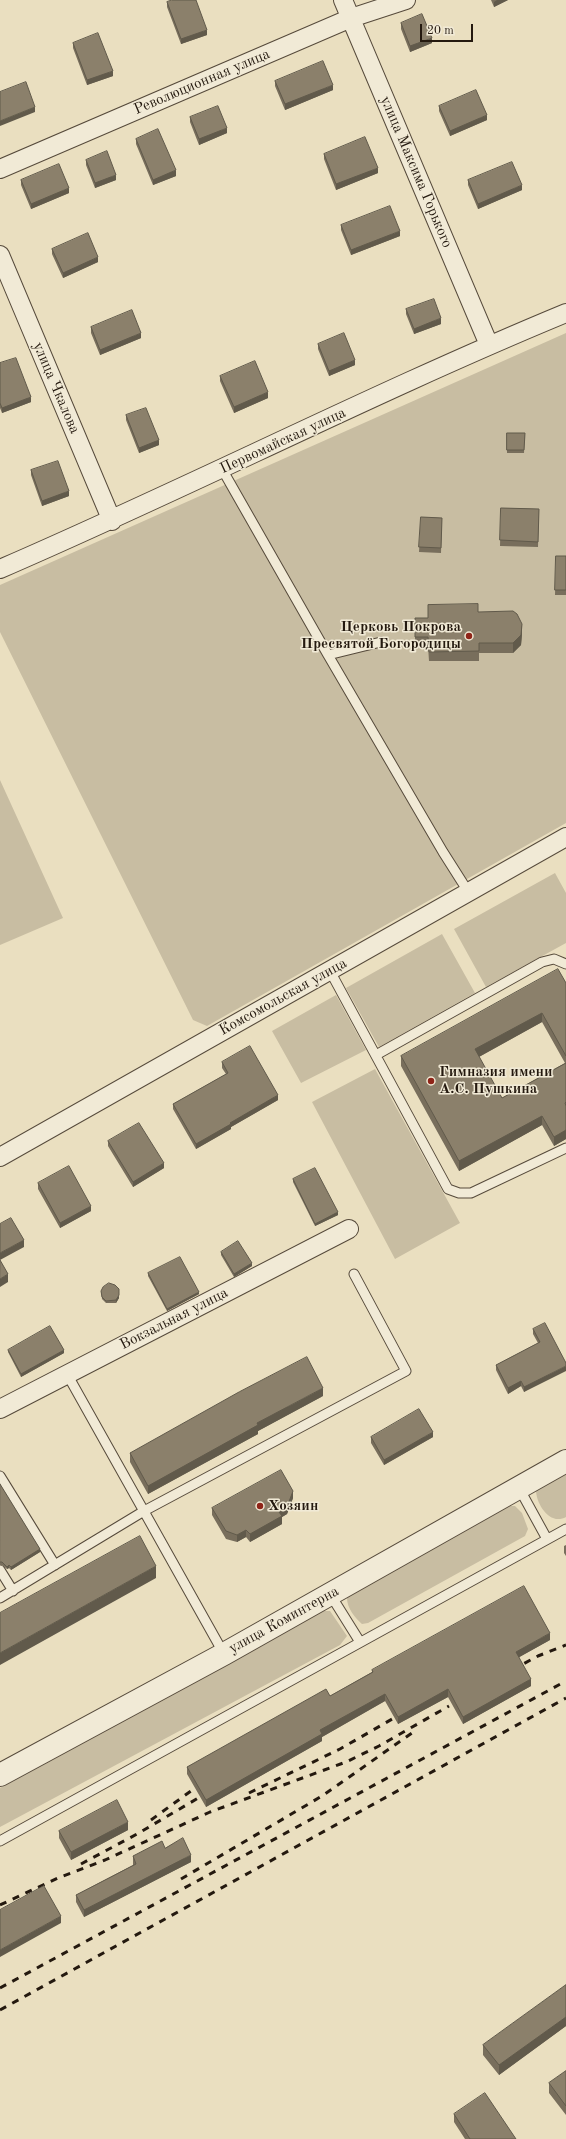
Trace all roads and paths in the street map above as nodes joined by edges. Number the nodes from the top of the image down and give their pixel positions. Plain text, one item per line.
1 (343, 0) edge
2 (406, 0) edge
3 (351, 18) junction
4 (0, 169) edge
5 (0, 255) edge
6 (566, 313) edge
7 (489, 345) junction
8 (222, 469) junction
9 (112, 521) junction
10 (0, 569) edge
11 (381, 642) dead end
12 (328, 655) junction
13 (566, 837) edge
14 (469, 893) junction
15 (566, 964) edge
16 (330, 971) junction
17 (376, 1056) junction
18 (566, 1148) edge
19 (0, 1157) edge
20 (349, 1229) dead end
21 (354, 1274) dead end
22 (67, 1374) junction
23 (0, 1409) edge
24 (566, 1462) edge
25 (0, 1476) edge
26 (519, 1488) junction
27 (144, 1511) junction
28 (566, 1529) edge
29 (547, 1539) junction
30 (55, 1565) junction
31 (0, 1570) edge
32 (13, 1591) junction
33 (330, 1594) junction
34 (0, 1598) edge
35 (360, 1642) junction
36 (224, 1654) junction
37 (0, 1775) edge
38 (0, 1841) edge

1 - 3 street, улица Максима Горького
2 - 3 street, Революционная улица
3 - 4 street, Революционная улица
3 - 7 street, улица Максима Горького
5 - 9 street, улица Чкалова
6 - 7 street, Первомайская улица
7 - 8 street, Первомайская улица
8 - 9 street, Первомайская улица
8 - 12 lane
9 - 10 street, Первомайская улица
11 - 12 lane
12 - 14 lane
13 - 14 street, Комсомольская улица
14 - 16 street, Комсомольская улица
15 - 17 lane
16 - 17 lane
16 - 19 street, Комсомольская улица
17 - 18 lane
20 - 22 street, Вокзальная улица
21 - 27 lane
22 - 23 street, Вокзальная улица
22 - 27 lane
24 - 26 street, улица Коминтерна
25 - 30 lane
26 - 29 lane
26 - 33 street, улица Коминтерна
27 - 30 lane
27 - 36 lane
28 - 29 lane
29 - 35 lane
30 - 32 lane
31 - 32 lane
32 - 34 lane
33 - 35 lane
33 - 36 street, улица Коминтерна
35 - 38 lane
36 - 37 street, улица Коминтерна

